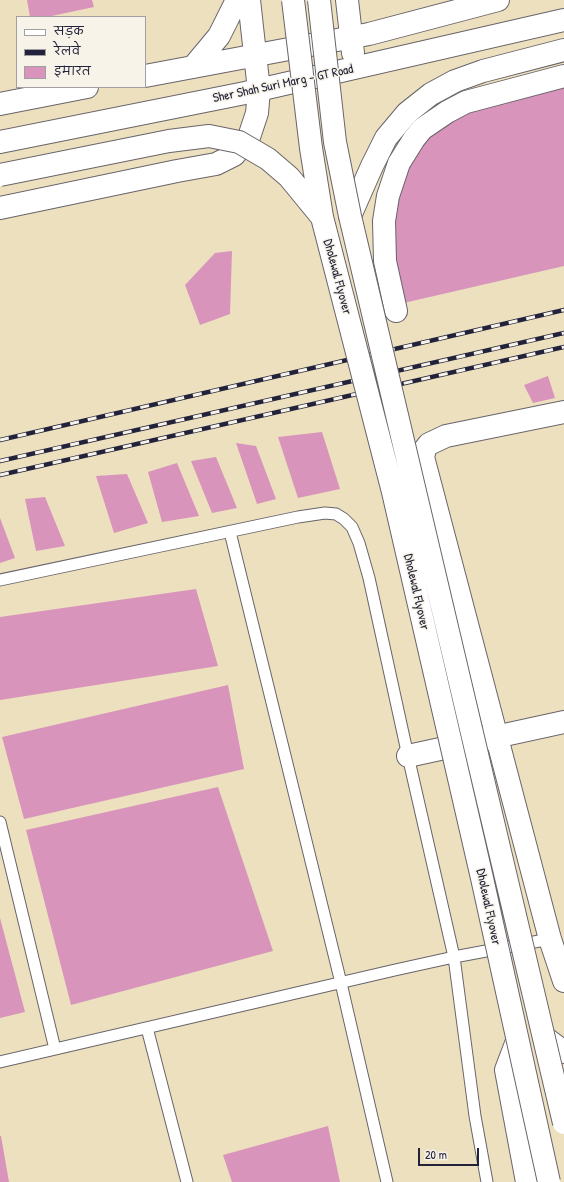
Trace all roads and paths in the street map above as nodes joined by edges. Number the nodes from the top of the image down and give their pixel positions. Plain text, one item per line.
1 (237, 0) edge
2 (249, 0) edge
3 (293, 0) edge
4 (319, 0) edge
5 (347, 0) edge
6 (434, 0) edge
7 (498, 0) edge
8 (456, 11) junction
9 (564, 20) edge
10 (351, 38) junction
11 (564, 50) edge
12 (256, 55) junction
13 (194, 66) junction
14 (356, 68) junction
15 (146, 76) edge
16 (564, 76) edge
17 (82, 88) edge
18 (259, 90) junction
19 (0, 104) edge
20 (0, 142) edge
21 (0, 175) edge
22 (0, 208) edge
23 (350, 216) junction
24 (322, 217) junction
25 (396, 311) dead end
26 (564, 412) edge
27 (230, 532) junction
28 (0, 580) edge
29 (564, 722) edge
30 (498, 737) junction
31 (408, 756) junction
32 (0, 822) edge
33 (550, 939) junction
34 (454, 958) junction
35 (564, 981) edge
36 (341, 982) junction
37 (147, 1028) junction
38 (544, 1037) junction
39 (517, 1041) junction
40 (55, 1049) junction
41 (564, 1052) edge
42 (0, 1062) edge
43 (564, 1123) edge
44 (187, 1182) edge
45 (387, 1182) edge
46 (486, 1182) edge
47 (527, 1182) edge
48 (549, 1182) edge

1 - 13 main road
2 - 12 main road
3 - 24 main road, Dholewal Flyover, bridge
4 - 23 main road, Dholewal Flyover, bridge
5 - 10 main road
6 - 8 main road
7 - 8 main road
8 - 10 main road
9 - 14 main road, Sher Shah Suri Marg - GT Road
10 - 12 main road
10 - 14 main road
11 - 23 main road
12 - 13 main road
12 - 18 main road
13 - 15 main road
14 - 18 main road, Sher Shah Suri Marg - GT Road
16 - 25 main road
17 - 19 main road
18 - 20 main road, Sher Shah Suri Marg - GT Road
18 - 22 main road
21 - 24 main road, bridge
23 - 38 main road, Dholewal Flyover, bridge
24 - 39 main road, Dholewal Flyover, bridge
26 - 30 main road
27 - 28 lane
27 - 31 lane
27 - 36 lane
29 - 30 main road
30 - 31 main road
30 - 33 main road
31 - 34 lane
32 - 40 lane
33 - 34 lane
33 - 35 main road
34 - 36 lane
34 - 46 lane
36 - 37 lane
36 - 45 lane
37 - 40 lane
37 - 44 lane
38 - 41 main road
38 - 43 main road, Dholewal Flyover, bridge
39 - 47 main road
39 - 48 main road, Dholewal Flyover, bridge
40 - 42 lane

